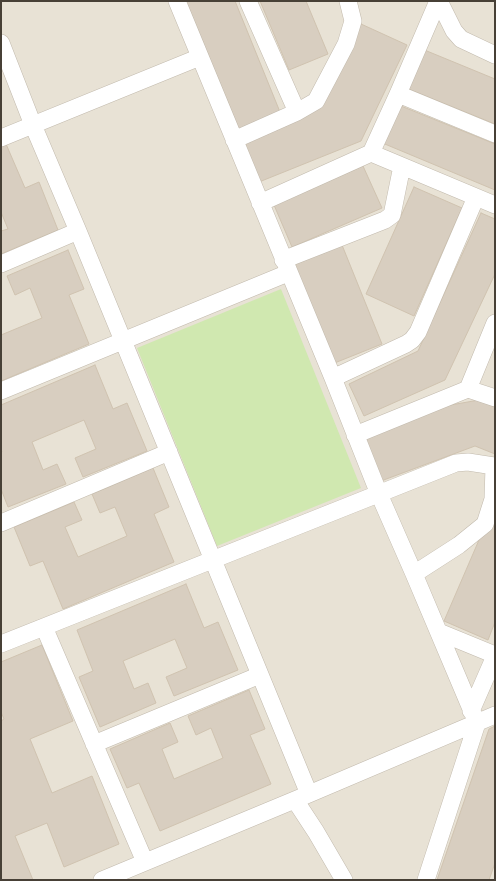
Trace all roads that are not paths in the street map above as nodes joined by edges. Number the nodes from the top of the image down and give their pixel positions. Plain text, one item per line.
1 (177, 1) edge
2 (248, 1) edge
3 (348, 1) edge
4 (439, 1) edge
5 (1, 43) edge
6 (495, 55) edge
7 (200, 57) junction
8 (398, 94) junction
9 (298, 112) junction
10 (33, 125) junction
11 (495, 134) edge
12 (1, 138) edge
13 (234, 140) junction
14 (371, 153) junction
15 (402, 166) junction
16 (476, 197) junction
17 (260, 203) junction
18 (495, 205) edge
19 (78, 231) junction
20 (1, 264) edge
21 (286, 267) junction
22 (495, 323) edge
23 (123, 341) junction
24 (333, 378) junction
25 (468, 389) junction
26 (1, 391) edge
27 (495, 398) edge
28 (355, 435) junction
29 (169, 452) junction
30 (494, 466) edge
31 (379, 494) junction
32 (1, 523) edge
33 (213, 560) junction
34 (414, 574) junction
35 (44, 627) junction
36 (439, 632) junction
37 (1, 644) edge
38 (495, 655) edge
39 (260, 675) junction
40 (495, 715) edge
41 (474, 717) junction
42 (94, 744) junction
43 (302, 797) junction
44 (145, 862) junction
45 (102, 880) edge
46 (344, 880) edge
47 (426, 880) edge

1 - 7 street
2 - 9 street
3 - 9 street
4 - 6 street
4 - 8 street
5 - 10 street
7 - 10 street
7 - 13 street
8 - 11 street
8 - 14 street
9 - 13 street
10 - 12 street
10 - 19 street
13 - 17 street
14 - 15 street
14 - 17 street
15 - 16 street
15 - 21 street
16 - 18 street
16 - 24 street
17 - 21 street
19 - 20 street
19 - 23 street
21 - 23 street
21 - 24 street
22 - 25 street
23 - 26 street
23 - 29 street
24 - 28 street
25 - 27 street
25 - 28 street
28 - 31 street
29 - 32 street
29 - 33 street
30 - 31 street
30 - 34 street
31 - 33 street
31 - 34 street
33 - 35 street
33 - 39 street
34 - 36 street
35 - 37 street
35 - 42 street
36 - 38 street
36 - 41 street
38 - 41 street
39 - 42 street
39 - 43 street
40 - 41 street
41 - 43 street
41 - 47 street
42 - 44 street
43 - 44 street
43 - 46 street
44 - 45 street

